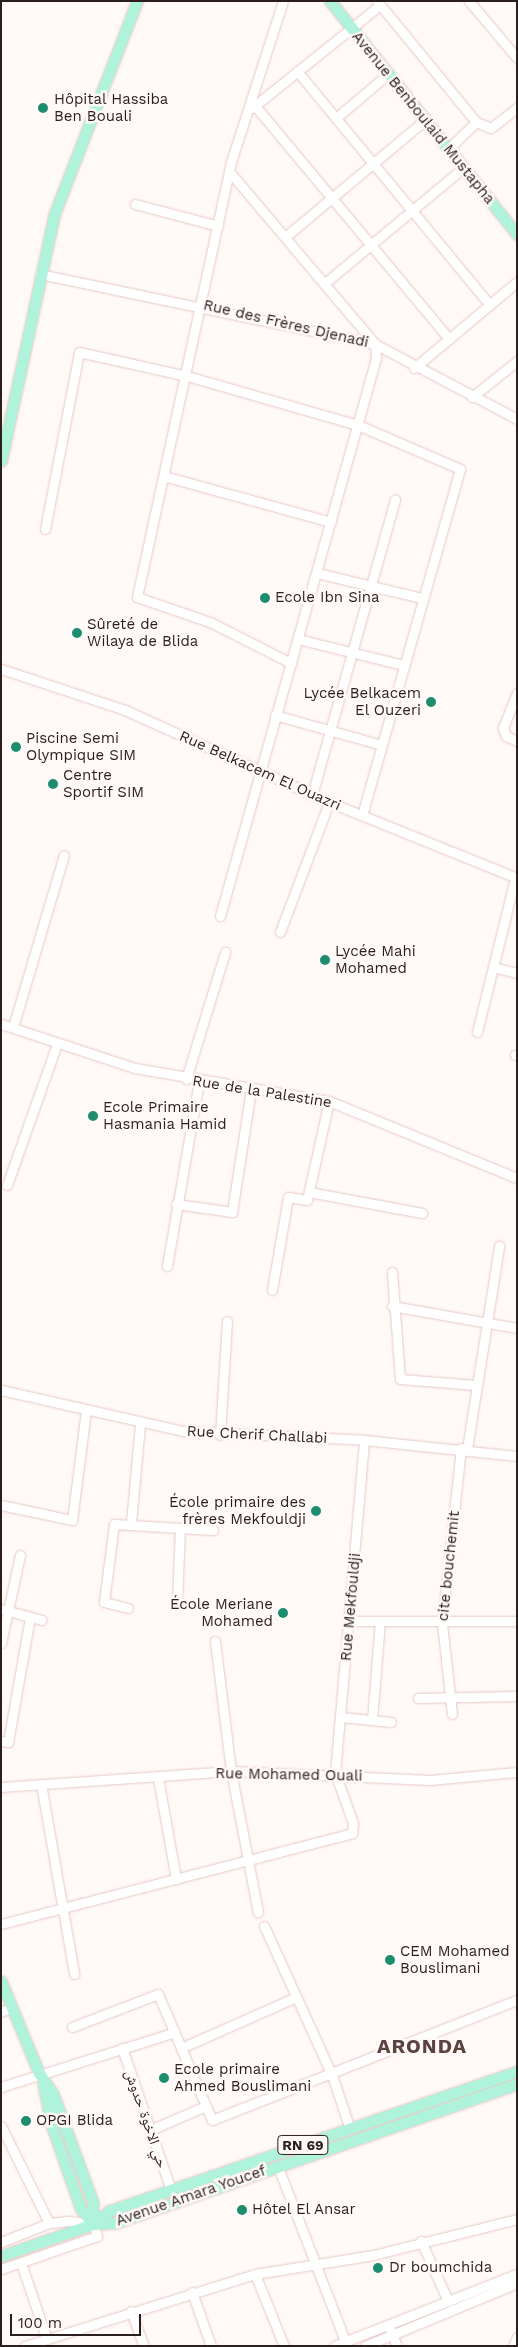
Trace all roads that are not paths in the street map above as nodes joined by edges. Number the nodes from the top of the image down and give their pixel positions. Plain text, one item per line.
1 (137, 1) edge
2 (283, 1) edge
3 (330, 1) edge
4 (469, 1) edge
5 (378, 4) edge
6 (351, 27) junction
7 (517, 58) edge
8 (297, 71) junction
9 (388, 74) junction
10 (256, 107) junction
11 (517, 108) edge
12 (247, 110) junction
13 (337, 117) junction
14 (426, 120) junction
15 (476, 122) junction
16 (448, 150) junction
17 (374, 162) junction
18 (463, 168) junction
19 (229, 171) junction
20 (332, 196) junction
21 (135, 204) dead end
22 (412, 210) junction
23 (218, 226) junction
24 (517, 234) edge
25 (286, 237) junction
26 (371, 244) junction
27 (40, 274) junction
28 (517, 282) edge
29 (325, 283) junction
30 (202, 305) junction
31 (490, 305) junction
32 (449, 339) junction
33 (375, 344) junction
34 (517, 361) edge
35 (414, 368) junction
36 (188, 376) junction
37 (472, 397) junction
38 (517, 420) edge
39 (358, 425) junction
40 (1, 461) edge
41 (164, 476) junction
42 (395, 499) dead end
43 (332, 522) junction
44 (45, 529) dead end
45 (317, 573) junction
46 (370, 585) junction
47 (422, 598) junction
48 (298, 639) junction
49 (353, 653) junction
50 (291, 663) junction
51 (404, 665) junction
52 (1, 668) edge
53 (517, 693) edge
54 (275, 716) junction
55 (332, 731) junction
56 (517, 741) edge
57 (382, 745) junction
58 (258, 771) junction
59 (312, 795) junction
60 (329, 802) junction
61 (362, 815) junction
62 (64, 855) dead end
63 (516, 878) edge
64 (220, 916) dead end
65 (280, 932) dead end
66 (225, 952) dead end
67 (494, 967) junction
68 (517, 973) edge
69 (1, 1024) edge
70 (14, 1027) junction
71 (477, 1032) dead end
72 (57, 1044) junction
73 (186, 1079) junction
74 (199, 1080) junction
75 (251, 1089) junction
76 (329, 1101) junction
77 (517, 1178) edge
78 (7, 1185) dead end
79 (309, 1192) junction
80 (176, 1204) junction
81 (422, 1213) dead end
82 (499, 1246) dead end
83 (167, 1266) dead end
84 (392, 1272) dead end
85 (272, 1290) dead end
86 (392, 1306) junction
87 (227, 1321) dead end
88 (485, 1324) junction
89 (517, 1328) edge
90 (476, 1385) junction
91 (1, 1390) edge
92 (86, 1411) junction
93 (140, 1425) junction
94 (220, 1435) junction
95 (364, 1440) junction
96 (464, 1448) junction
97 (517, 1456) edge
98 (1, 1505) edge
99 (131, 1522) junction
100 (180, 1528) junction
101 (213, 1530) dead end
102 (20, 1555) dead end
103 (178, 1602) dead end
104 (128, 1608) dead end
105 (4, 1610) edge
106 (30, 1617) junction
107 (42, 1620) dead end
108 (350, 1620) junction
109 (380, 1621) junction
110 (517, 1621) edge
111 (442, 1623) junction
112 (214, 1641) dead end
113 (1, 1643) edge
114 (451, 1696) junction
115 (517, 1696) edge
116 (418, 1698) dead end
117 (452, 1714) dead end
118 (341, 1717) junction
119 (372, 1720) junction
120 (391, 1722) dead end
121 (1, 1741) edge
122 (231, 1771) junction
123 (517, 1772) edge
124 (336, 1774) junction
125 (158, 1778) junction
126 (41, 1784) junction
127 (1, 1787) edge
128 (248, 1862) junction
129 (176, 1879) junction
130 (61, 1907) junction
131 (258, 1912) dead end
132 (1, 1924) edge
133 (264, 1926) dead end
134 (74, 1974) dead end
135 (1, 1981) edge
136 (296, 1997) junction
137 (517, 2000) edge
138 (6, 2010) edge
139 (72, 2028) dead end
140 (175, 2032) junction
141 (122, 2048) junction
142 (181, 2048) junction
143 (517, 2071) edge
144 (41, 2075) junction
145 (332, 2075) junction
146 (517, 2084) edge
147 (1, 2087) edge
148 (206, 2106) junction
149 (1, 2126) edge
150 (350, 2129) junction
151 (150, 2130) junction
152 (353, 2141) junction
153 (278, 2167) junction
154 (171, 2190) junction
155 (517, 2219) edge
156 (49, 2223) junction
157 (92, 2224) junction
158 (421, 2241) junction
159 (1, 2242) edge
160 (1, 2256) edge
161 (21, 2263) junction
162 (313, 2265) junction
163 (1, 2269) edge
164 (255, 2274) junction
165 (517, 2274) edge
166 (517, 2283) edge
167 (192, 2292) junction
168 (448, 2301) junction
169 (131, 2311) junction
170 (389, 2324) junction
171 (392, 2334) junction
172 (46, 2337) junction
173 (517, 2337) edge
174 (346, 2343) edge
175 (25, 2346) edge
176 (144, 2346) edge
177 (211, 2346) edge
178 (284, 2346) edge
179 (334, 2346) edge
180 (365, 2346) edge
181 (397, 2346) edge
182 (513, 2346) edge

1 - 27 main road
2 - 12 street
3 - 6 main road, Avenue Benboulaid Mustapha
4 - 7 street
5 - 6 street
5 - 15 street
6 - 8 street
6 - 9 main road, Avenue Benboulaid Mustapha
8 - 10 street
8 - 13 street
9 - 13 street
9 - 14 main road, Avenue Benboulaid Mustapha
10 - 12 street
10 - 20 street
11 - 15 street
12 - 19 street
13 - 17 street
14 - 16 main road, Avenue Benboulaid Mustapha
14 - 17 street
15 - 16 street
16 - 18 main road, Avenue Benboulaid Mustapha
17 - 20 street
17 - 22 street
18 - 22 street
18 - 24 main road, Avenue Benboulaid Mustapha
19 - 23 street
19 - 25 street
20 - 25 street
20 - 26 street
21 - 23 street
22 - 26 street
22 - 31 street
23 - 30 street
25 - 29 street
26 - 29 street
26 - 32 street
27 - 30 street, Rue des Frères Djenadi
27 - 40 main road
28 - 31 street
29 - 33 street
30 - 33 street, Rue des Frères Djenadi
30 - 36 street
31 - 32 street
32 - 35 street
33 - 35 street, Rue des Frères Djenadi
33 - 39 street
34 - 37 street
35 - 37 street, Rue des Frères Djenadi
36 - 39 street
36 - 41 street
36 - 44 street
37 - 38 street, Rue des Frères Djenadi
39 - 43 street
39 - 47 street
41 - 43 street
41 - 50 street
42 - 46 street
43 - 45 street
45 - 46 street
45 - 48 street
46 - 47 street
46 - 49 street
47 - 51 street
48 - 49 street
48 - 50 street
49 - 51 street
49 - 55 street
50 - 54 street
51 - 57 street
52 - 58 street, Rue Belkacem El Ouazri
53 - 56 street
54 - 55 street
54 - 58 street
55 - 57 street
55 - 59 street
57 - 61 street
58 - 59 street, Rue Belkacem El Ouazri
58 - 64 street
59 - 60 street, Rue Belkacem El Ouazri
60 - 61 street, Rue Belkacem El Ouazri
60 - 65 street
61 - 63 street, Rue Belkacem El Ouazri
62 - 70 street
63 - 67 street
66 - 73 street
67 - 68 street
67 - 71 street
69 - 70 street, Rue de la Palestine
70 - 72 street, Rue de la Palestine
72 - 73 street, Rue de la Palestine
72 - 78 street
73 - 74 street, Rue de la Palestine
74 - 75 street, Rue de la Palestine
74 - 80 street
75 - 76 street, Rue de la Palestine
75 - 80 street
76 - 77 street, Rue de la Palestine
76 - 79 street
79 - 81 street
79 - 85 street
80 - 83 street
82 - 88 street, cite bouchemit
84 - 86 street
86 - 88 street
86 - 90 street
87 - 94 street
88 - 89 street
88 - 90 street, cite bouchemit
90 - 96 street, cite bouchemit
91 - 92 street, Rue Cherif Challabi
92 - 93 street, Rue Cherif Challabi
92 - 98 street
93 - 94 street, Rue Cherif Challabi
93 - 99 street
94 - 95 street, Rue Cherif Challabi
95 - 96 street, Rue Cherif Challabi
95 - 108 street, Rue Mekfouldji
96 - 97 street, Rue Cherif Challabi
96 - 111 street, cite bouchemit
99 - 100 street
99 - 104 street
100 - 101 street
100 - 103 street
102 - 105 street
105 - 106 street
105 - 113 street
106 - 107 street
106 - 121 street
108 - 109 street
108 - 118 street, Rue Mekfouldji
109 - 111 street
109 - 119 street
110 - 111 street
111 - 114 street, cite bouchemit
112 - 122 street
114 - 115 street
114 - 116 street
114 - 117 street, cite bouchemit
118 - 119 street
118 - 124 street, Rue Mekfouldji
119 - 120 street
122 - 124 street, Rue Mohamed Ouali
122 - 125 street, Rue Mohamed Ouali
122 - 128 street
123 - 124 street, Rue Mohamed Ouali
124 - 128 street
125 - 126 street, Rue Mohamed Ouali
125 - 129 street
126 - 127 street, Rue Mohamed Ouali
126 - 130 street
128 - 129 street
128 - 131 street
129 - 130 street
130 - 132 street
130 - 134 street
133 - 136 street
135 - 138 main road
136 - 142 street
136 - 145 street
137 - 145 street
138 - 144 main road
139 - 140 street
140 - 141 street
140 - 142 street
141 - 144 street
141 - 151 street, حي الاخوة حدوش
142 - 148 street
143 - 150 main road, Avenue Amara Youcef / RN 69
144 - 147 street
144 - 157 main road
145 - 148 street
145 - 150 street
146 - 152 main road, Avenue Amara Youcef / RN 69
148 - 151 street
149 - 156 street
150 - 152 main road
150 - 154 main road, Avenue Amara Youcef / RN 69
151 - 154 street, حي الاخوة حدوش
152 - 153 main road, Avenue Amara Youcef / RN 69
153 - 157 main road, Avenue Amara Youcef / RN 69
153 - 162 street
154 - 157 main road, Avenue Amara Youcef / RN 69
155 - 158 street
156 - 157 street
156 - 159 street
157 - 160 main road, RN 69
157 - 161 street
158 - 162 street
158 - 168 street
161 - 163 street
161 - 172 street
162 - 164 street
162 - 174 street
164 - 167 street
164 - 178 street
165 - 168 street
166 - 171 street
167 - 169 street
167 - 177 street
168 - 170 street
169 - 172 street
169 - 176 street
170 - 171 street
170 - 174 street
171 - 180 street
171 - 181 street
172 - 175 street
173 - 182 street
174 - 179 street

